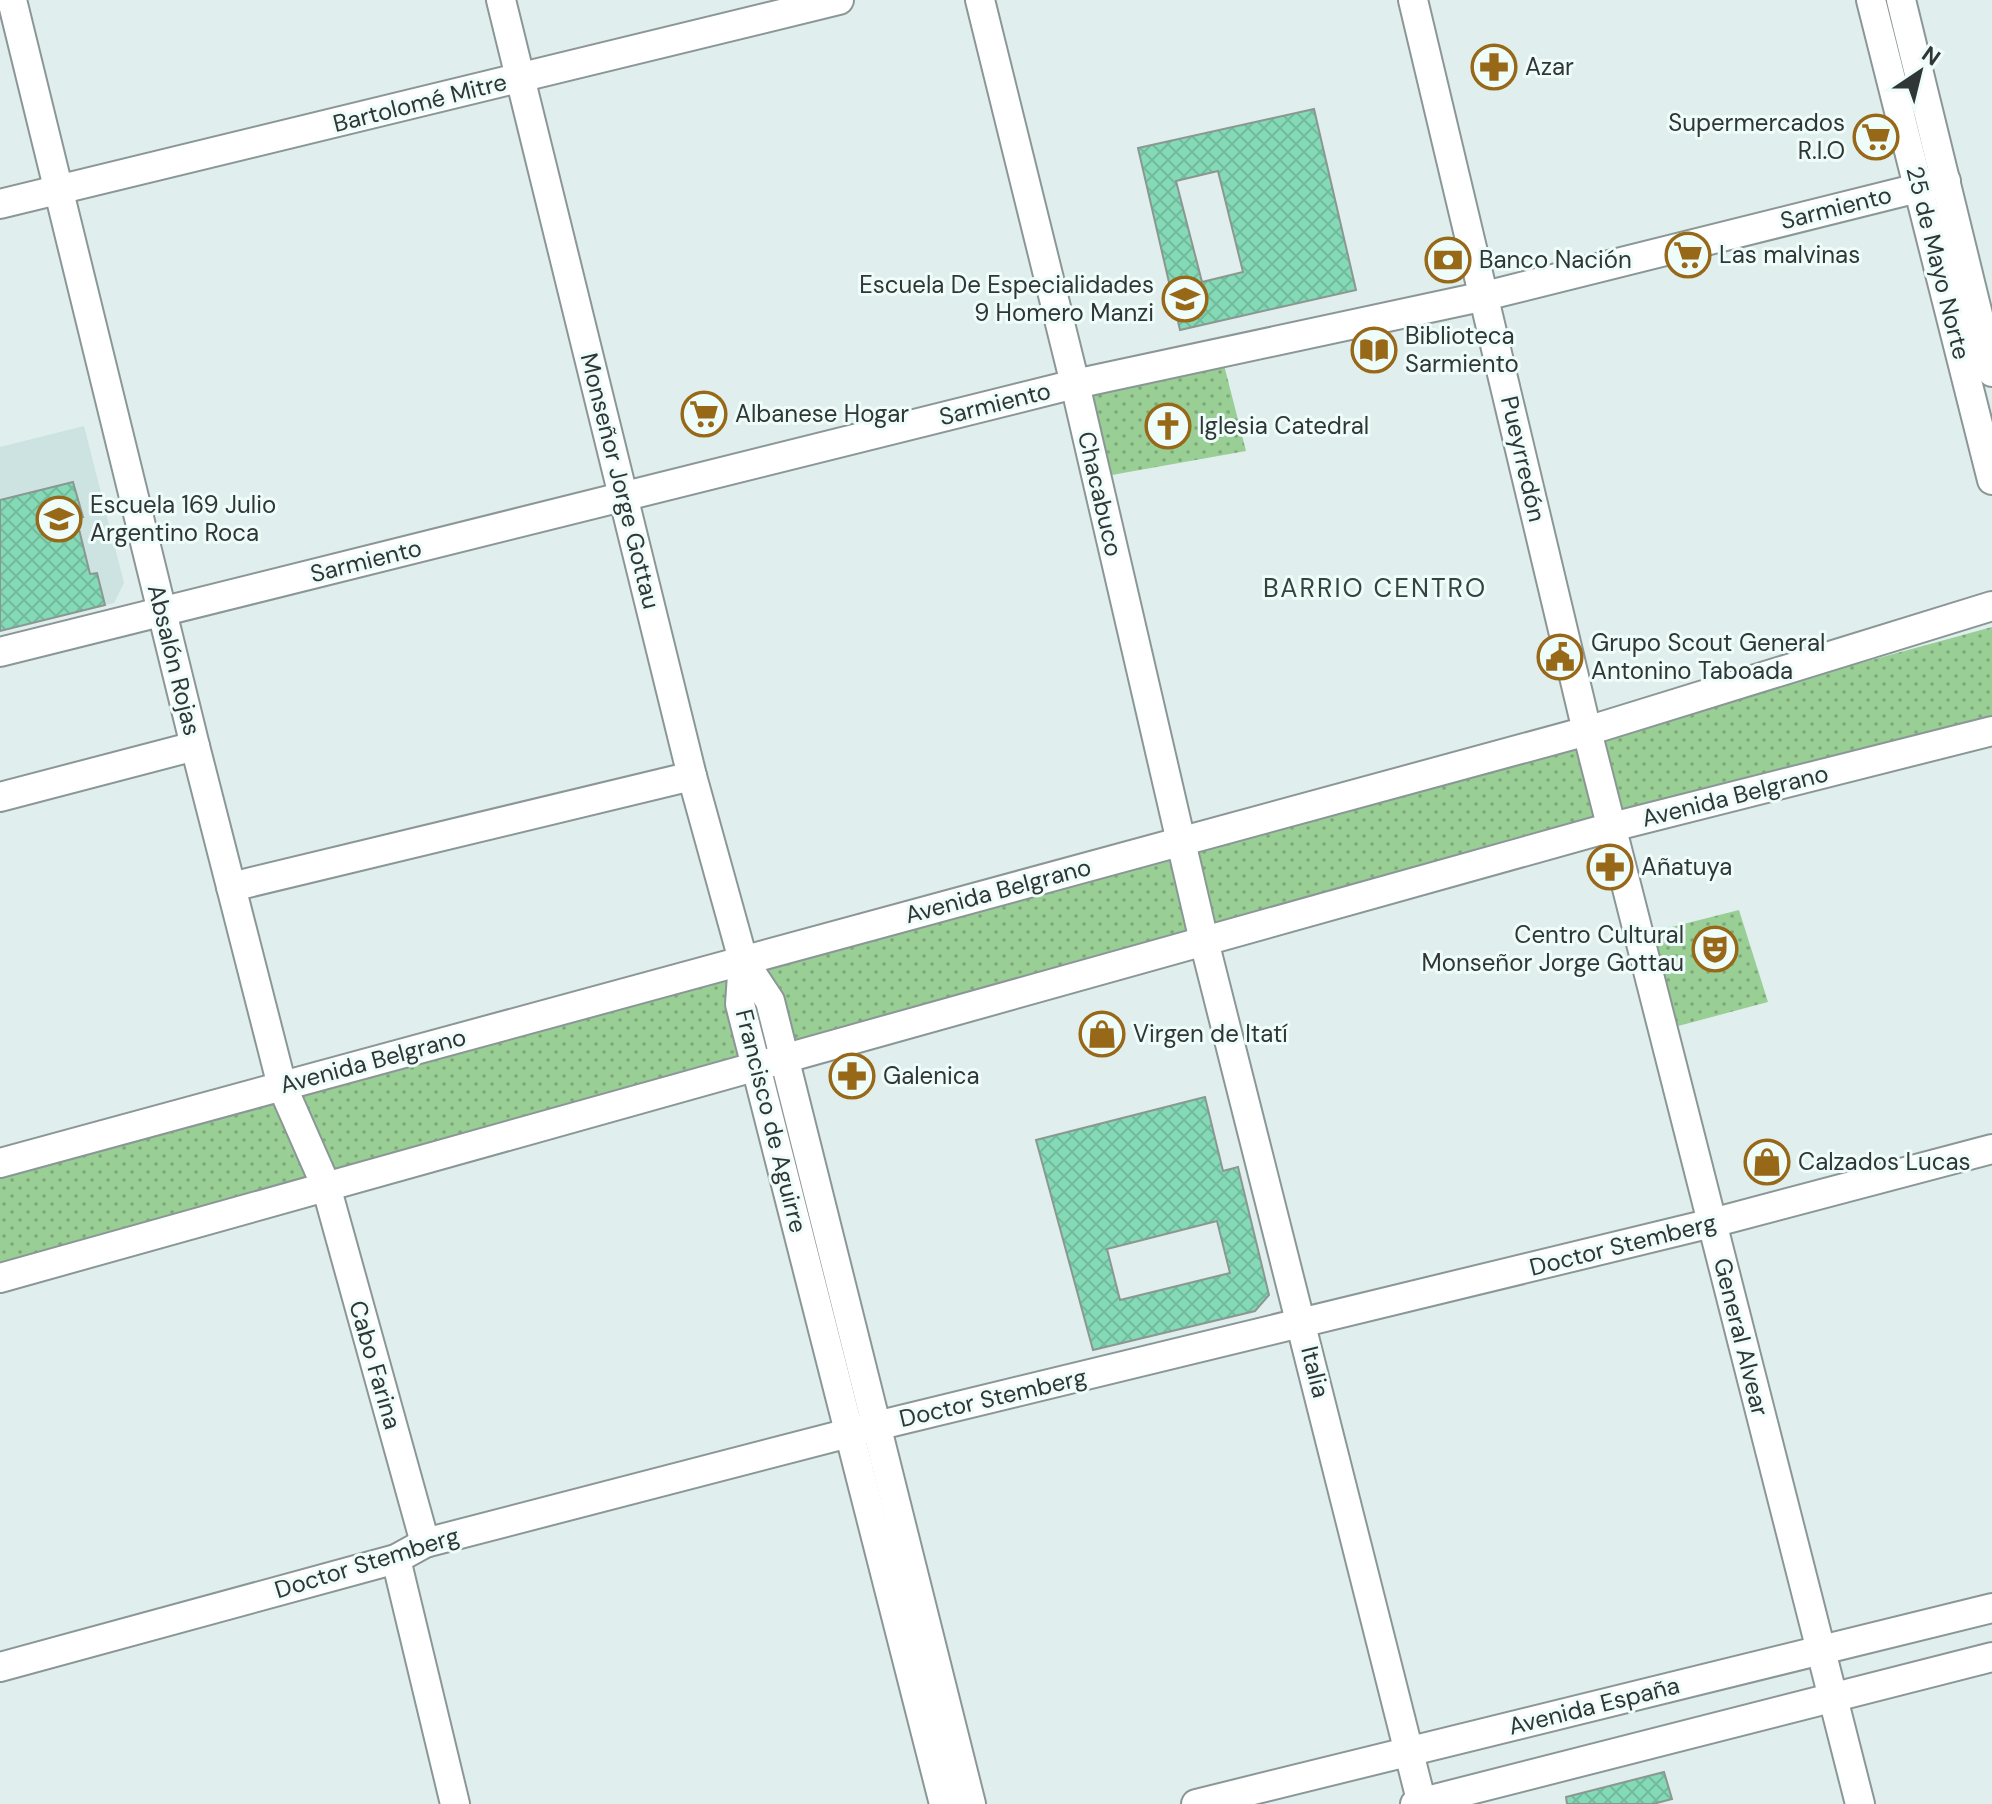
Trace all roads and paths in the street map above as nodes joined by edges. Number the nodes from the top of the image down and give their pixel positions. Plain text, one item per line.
1 (12, 0) edge
2 (501, 0) edge
3 (839, 0) edge
4 (980, 0) edge
5 (1413, 0) edge
6 (1871, 0) edge
7 (1901, 0) edge
8 (520, 78) junction
9 (1933, 184) junction
10 (59, 190) junction
11 (0, 204) edge
12 (1485, 296) junction
13 (1992, 372) edge
14 (1075, 384) junction
15 (1992, 480) edge
16 (625, 497) junction
17 (1992, 606) edge
18 (162, 611) junction
19 (0, 652) edge
20 (1587, 731) junction
21 (1992, 731) edge
22 (195, 746) junction
23 (692, 776) junction
24 (0, 797) edge
25 (1612, 827) junction
26 (1180, 842) junction
27 (231, 887) junction
28 (1204, 941) junction
29 (743, 960) junction
30 (784, 1059) junction
31 (756, 1067) junction
32 (282, 1086) junction
33 (1992, 1149) edge
34 (0, 1163) edge
35 (326, 1186) junction
36 (1712, 1223) junction
37 (0, 1278) edge
38 (1303, 1323) junction
39 (863, 1429) junction
40 (425, 1543) junction
41 (396, 1559) junction
42 (1992, 1608) edge
43 (1821, 1650) junction
44 (1992, 1657) edge
45 (0, 1667) edge
46 (1833, 1697) junction
47 (1410, 1751) junction
48 (1420, 1803) edge
49 (455, 1804) edge
50 (944, 1804) edge
51 (971, 1804) edge
52 (1196, 1804) edge
53 (1860, 1804) edge

1 - 10 street, Absalón Rojas
2 - 8 street, Monseñor Jorge Gottau
3 - 8 street, Bartolomé Mitre
4 - 14 street, Chacabuco
5 - 12 street, Pueyrredón
6 - 9 street, 25 de Mayo Norte
7 - 9 street, 25 de Mayo Norte
8 - 10 street, Bartolomé Mitre
8 - 16 street, Monseñor Jorge Gottau
9 - 12 street, Sarmiento
9 - 13 street, 25 de Mayo Norte
9 - 15 street, 25 de Mayo Norte
10 - 11 street, Bartolomé Mitre
10 - 18 street, Absalón Rojas
12 - 14 street, Sarmiento
12 - 20 street, Pueyrredón
14 - 16 street, Sarmiento
14 - 26 street, Chacabuco
16 - 18 street, Sarmiento
16 - 23 street, Monseñor Jorge Gottau
17 - 20 street, Avenida Belgrano
18 - 19 street, Sarmiento
18 - 22 street, Absalón Rojas
20 - 25 street, General Alvear
20 - 26 street, Avenida Belgrano
21 - 25 street, Avenida Belgrano
22 - 24 street
22 - 27 street, Absalón Rojas
23 - 27 street
23 - 29 street, Monseñor Jorge Gottau
25 - 28 street, Avenida Belgrano
25 - 36 street, General Alvear
26 - 28 street, Chacabuco
26 - 29 street, Avenida Belgrano
27 - 32 street, Absalón Rojas
28 - 30 street, Avenida Belgrano
28 - 38 street, Italia
29 - 30 street, Francisco de Aguirre
29 - 31 street, Francisco de Aguirre
29 - 32 street, Avenida Belgrano
30 - 31 street, Avenida Belgrano
30 - 39 street, Francisco de Aguirre
31 - 35 street, Avenida Belgrano
31 - 39 street, Francisco de Aguirre
32 - 34 street, Avenida Belgrano
32 - 35 street, Cabo Farina
33 - 36 street, Doctor Stemberg
35 - 37 street, Avenida Belgrano
35 - 40 street, Cabo Farina
36 - 38 street, Doctor Stemberg
36 - 43 street, General Alvear
38 - 39 street, Doctor Stemberg
38 - 47 street, Italia
39 - 40 street, Doctor Stemberg
39 - 50 street, Francisco de Aguirre
39 - 51 street, Francisco de Aguirre
40 - 41 street, Doctor Stemberg
41 - 45 street, Doctor Stemberg
41 - 49 street
42 - 43 street, Avenida España
43 - 46 street, General Alvear
43 - 47 street, Avenida España
44 - 46 street, Avenida España
46 - 48 street, Avenida España
46 - 53 street, General Alvear
47 - 48 street, Italia
47 - 52 street, Avenida España

